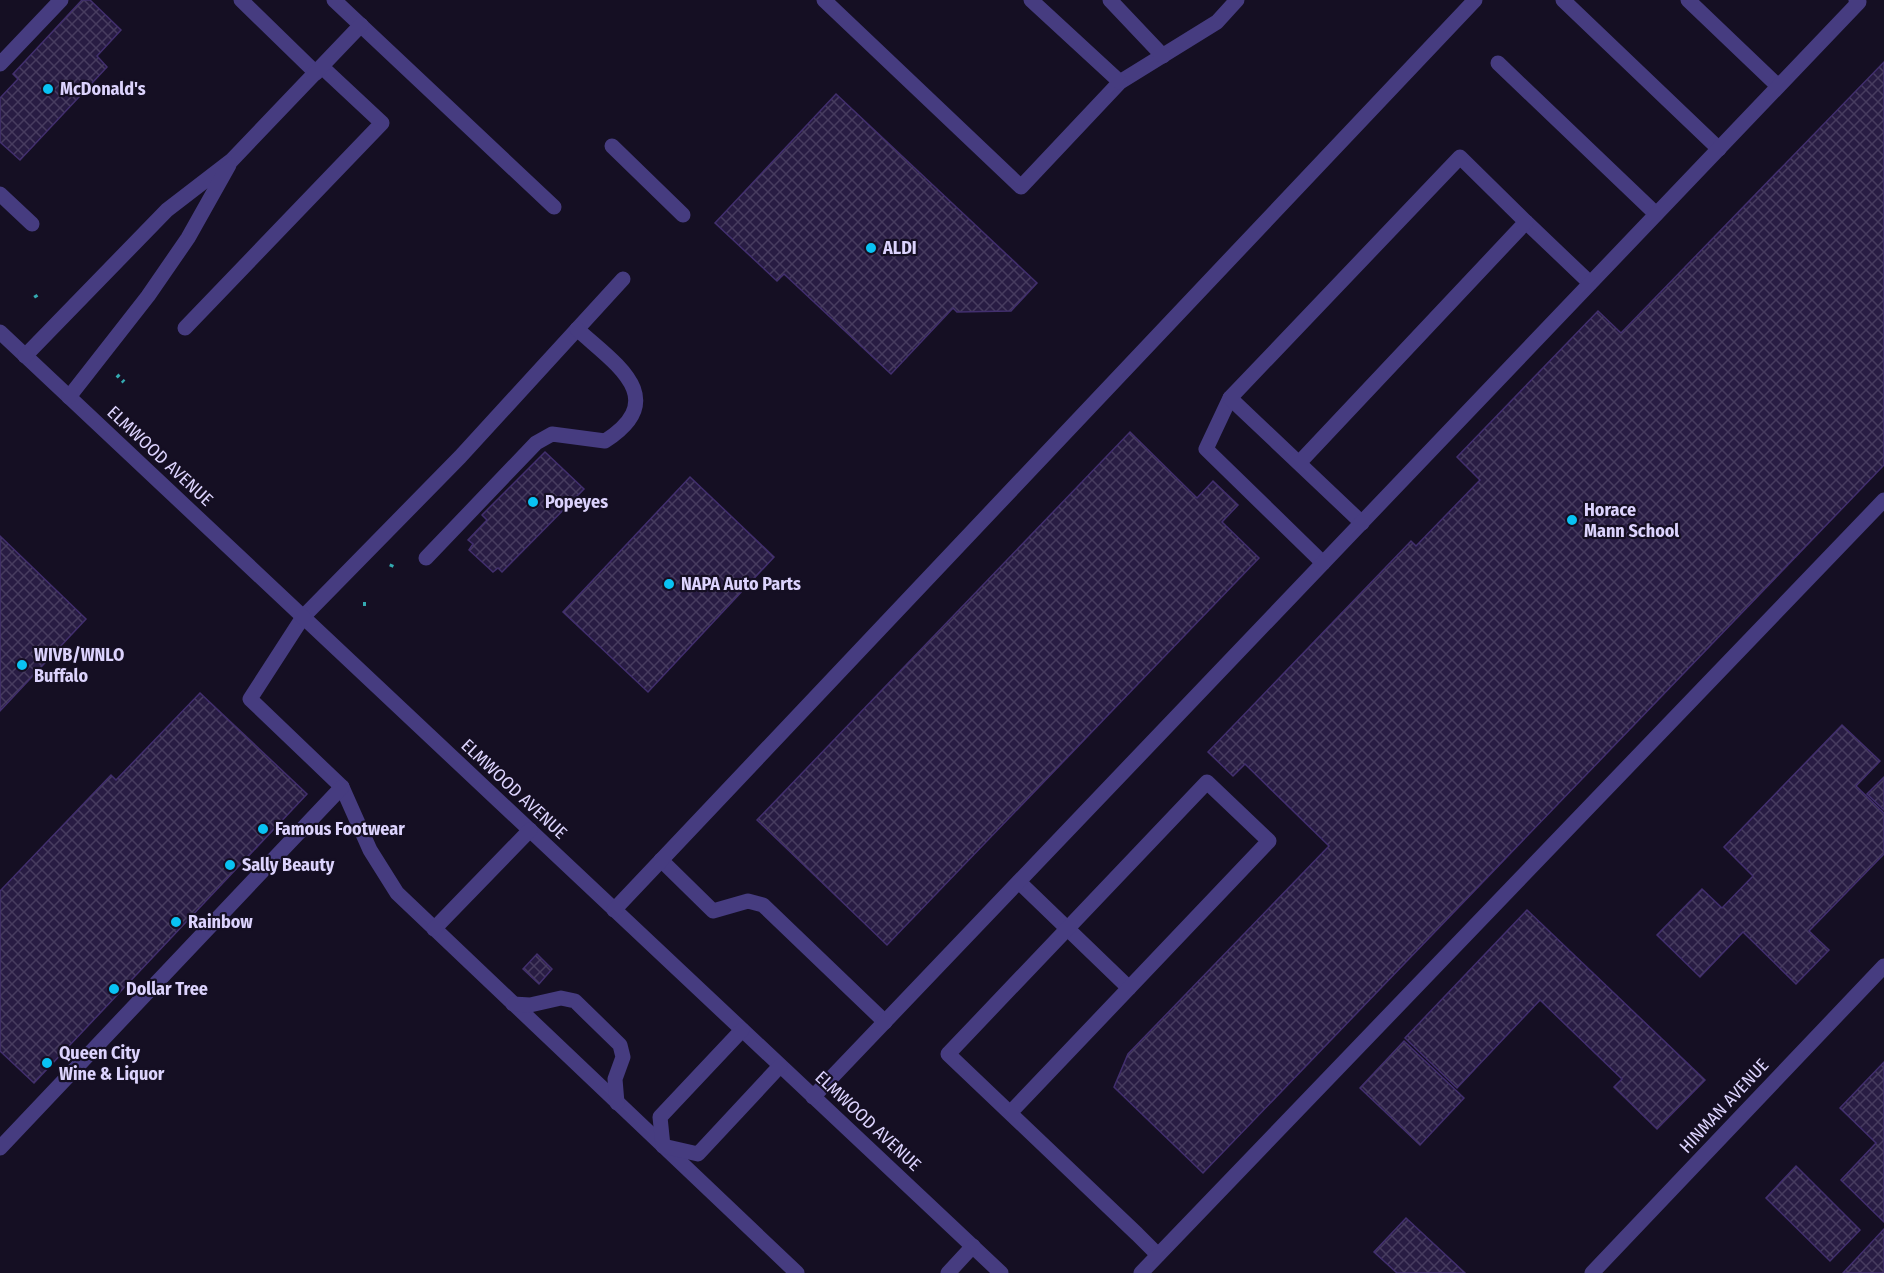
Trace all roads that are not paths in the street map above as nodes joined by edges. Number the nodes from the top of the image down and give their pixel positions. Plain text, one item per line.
1 (62, 0) edge
2 (334, 0) edge
3 (824, 0) edge
4 (1031, 0) edge
5 (1110, 0) edge
6 (1238, 0) edge
7 (1475, 0) edge
8 (1563, 0) edge
9 (1688, 0) edge
10 (1856, 0) edge
11 (242, 2) edge
12 (361, 25) junction
13 (1163, 56) junction
14 (1498, 63) dead end
15 (0, 64) edge
16 (319, 70) junction
17 (1120, 82) junction
18 (1778, 86) junction
19 (612, 146) dead end
20 (1719, 149) junction
21 (232, 160) junction
22 (0, 194) edge
23 (554, 207) dead end
24 (1656, 214) junction
25 (682, 215) dead end
26 (1526, 222) junction
27 (32, 224) dead end
28 (623, 279) dead end
29 (1590, 283) junction
30 (185, 328) dead end
31 (577, 329) junction
32 (0, 332) edge
33 (25, 356) junction
34 (69, 397) junction
35 (1230, 398) junction
36 (1299, 463) junction
37 (1884, 500) edge
38 (1362, 523) junction
39 (426, 558) dead end
40 (1323, 563) junction
41 (303, 617) junction
42 (342, 787) junction
43 (530, 831) junction
44 (661, 860) junction
45 (1019, 882) junction
46 (614, 910) junction
47 (434, 929) junction
48 (1067, 929) junction
49 (1884, 966) edge
50 (1130, 988) junction
51 (513, 1004) junction
52 (885, 1022) junction
53 (742, 1030) junction
54 (780, 1066) junction
55 (813, 1097) junction
56 (617, 1103) junction
57 (1010, 1113) junction
58 (663, 1146) junction
59 (0, 1148) edge
60 (973, 1246) junction
61 (1158, 1255) junction
62 (797, 1273) edge
63 (948, 1273) edge
64 (1001, 1273) edge
65 (1141, 1273) edge
66 (1592, 1273) edge

1 - 15 street
2 - 12 street
3 - 17 street
4 - 17 street
5 - 13 street
6 - 13 street
7 - 44 street
8 - 20 street
9 - 18 street
10 - 18 street
11 - 16 street
12 - 16 street
12 - 23 street
13 - 17 street
14 - 24 street
16 - 21 street
16 - 30 street
18 - 20 street
19 - 25 street
20 - 24 street
21 - 33 street
21 - 34 street
22 - 27 street
24 - 29 street
26 - 29 street
26 - 35 street
26 - 36 street
28 - 31 street
29 - 38 street
31 - 39 street
31 - 41 street
32 - 33 street, ELMWOOD AVENUE
33 - 34 street, ELMWOOD AVENUE
34 - 41 street, ELMWOOD AVENUE
35 - 36 street
35 - 40 street
36 - 38 street
37 - 61 street
38 - 40 street
40 - 45 street
41 - 42 street
41 - 43 street, ELMWOOD AVENUE
42 - 47 street
42 - 59 street
43 - 46 street, ELMWOOD AVENUE
43 - 47 street
44 - 46 street
44 - 52 street
45 - 48 street
45 - 52 street
46 - 53 street, ELMWOOD AVENUE
47 - 51 street
48 - 50 street
48 - 50 street
48 - 57 street
49 - 66 street, HINMAN AVENUE
50 - 57 street
51 - 56 street
51 - 56 street
52 - 55 street
53 - 54 street, ELMWOOD AVENUE
53 - 58 street
54 - 55 street, ELMWOOD AVENUE
54 - 58 street
55 - 60 street, ELMWOOD AVENUE
56 - 58 street
57 - 61 street
58 - 62 street
60 - 63 street
60 - 64 street, ELMWOOD AVENUE
61 - 65 street

